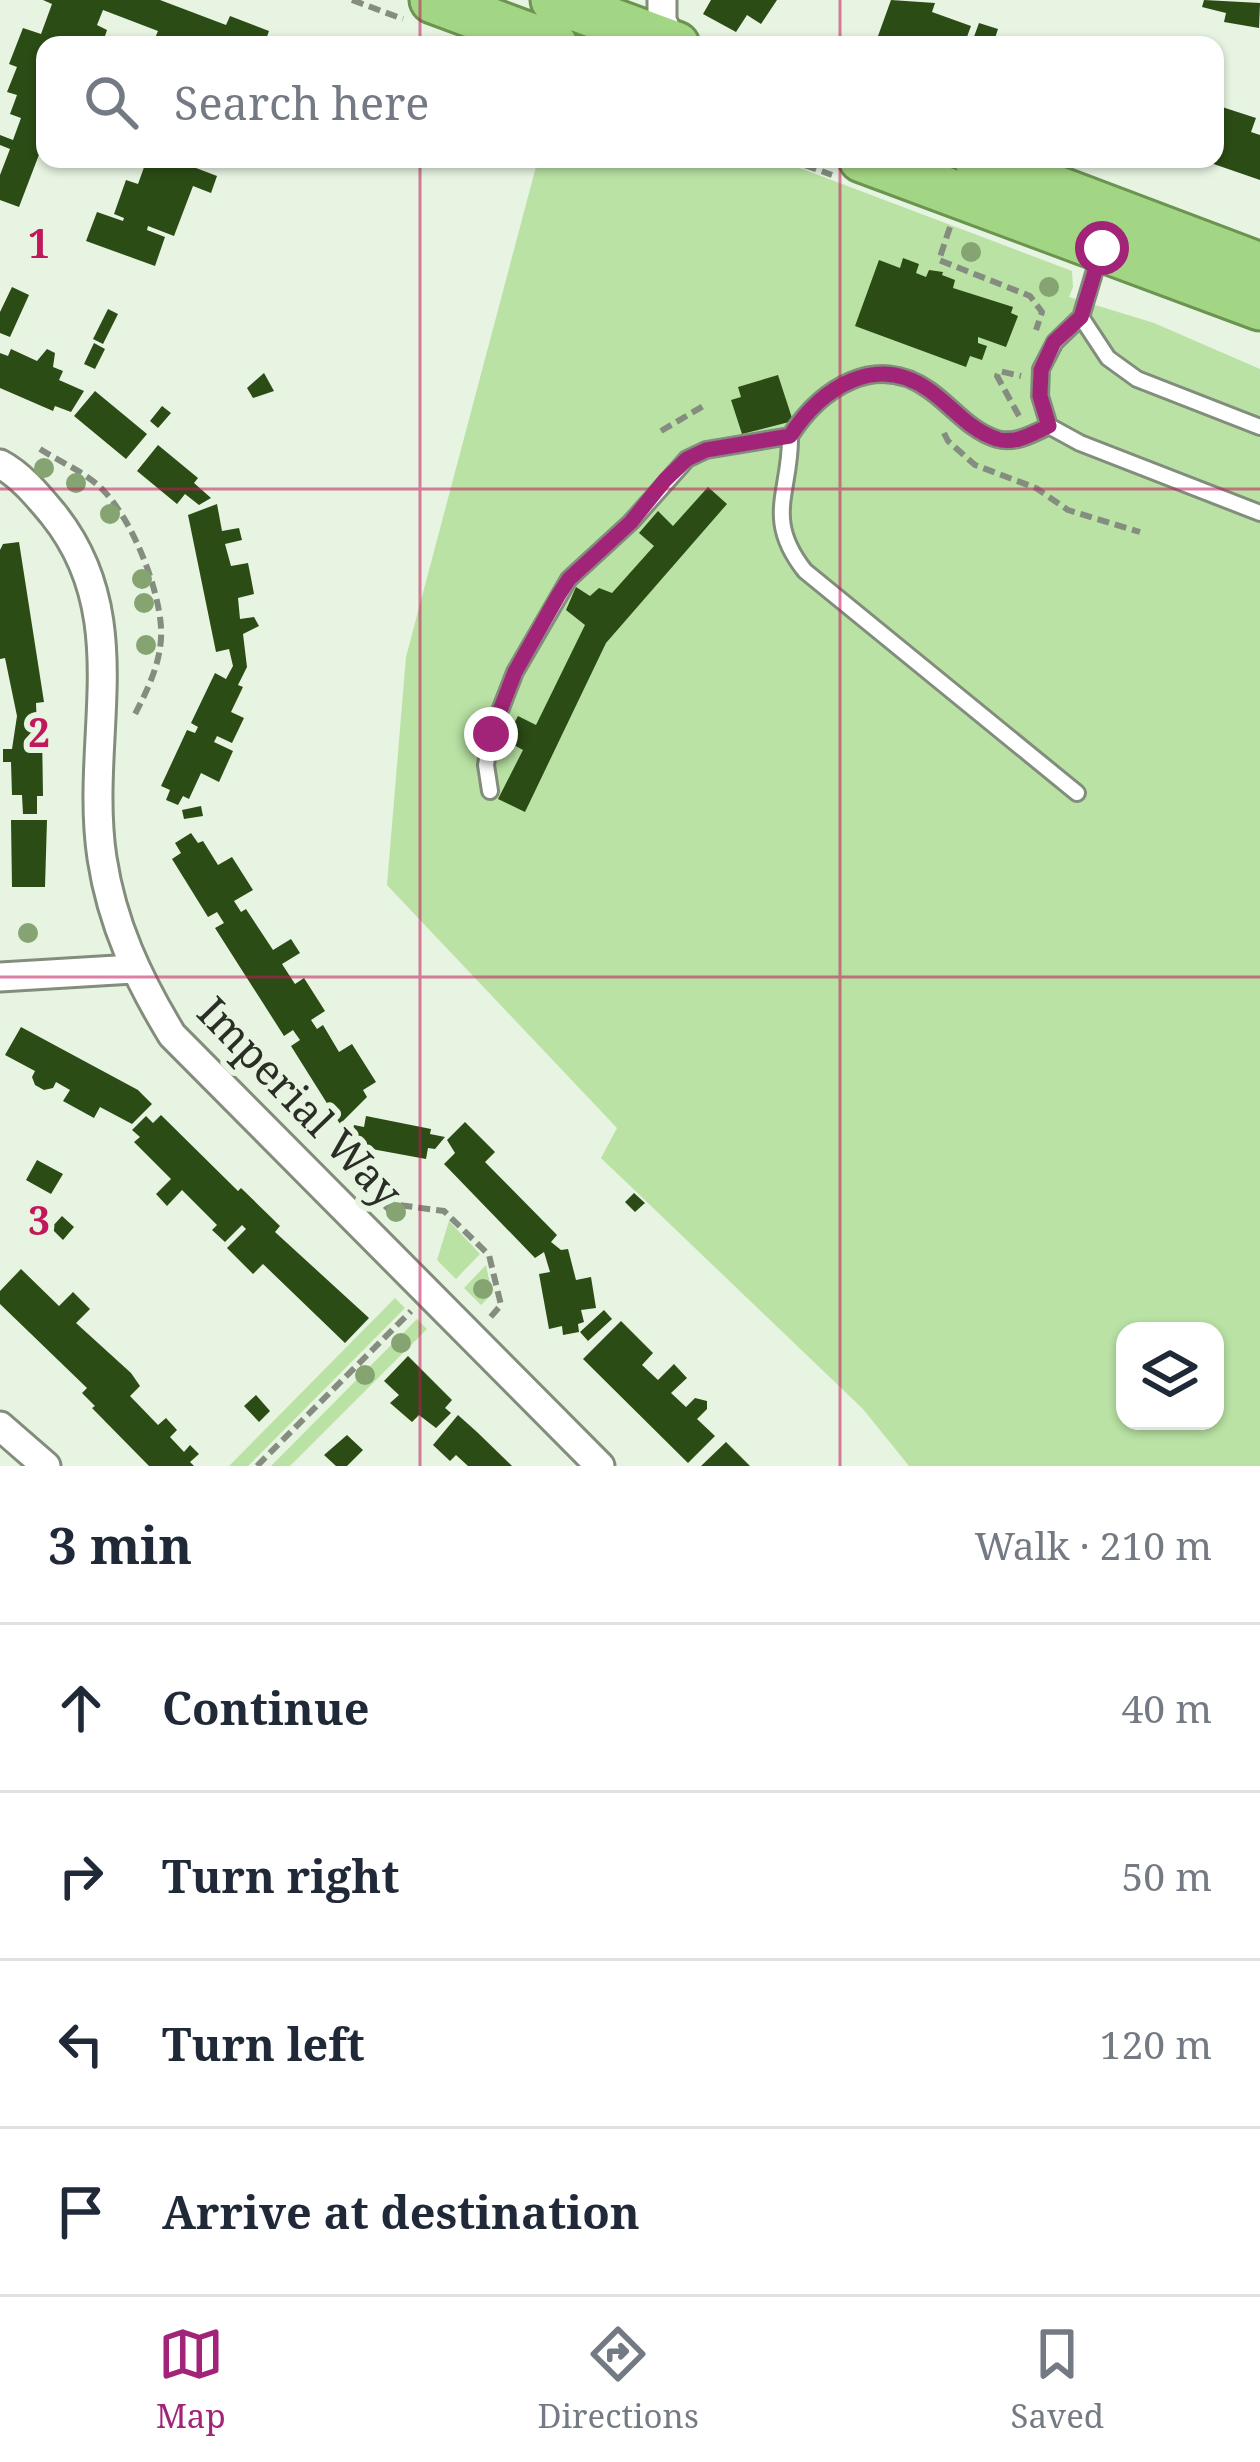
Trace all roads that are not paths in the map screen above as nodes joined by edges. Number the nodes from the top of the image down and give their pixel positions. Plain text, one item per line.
1 (433, 0) edge
2 (554, 0) edge
3 (662, 0) edge
4 (627, 11) edge
5 (530, 36) edge
6 (663, 36) edge
7 (670, 36) edge
8 (886, 168) edge
9 (1001, 168) edge
10 (1102, 248) junction
11 (1260, 266) edge
12 (1260, 307) edge
13 (1081, 317) junction
14 (1049, 426) junction
15 (1260, 427) edge
16 (790, 436) junction
17 (0, 464) edge
18 (1260, 513) edge
19 (490, 791) dead end
20 (1077, 793) dead end
21 (133, 969) junction
22 (0, 977) edge
23 (0, 1426) edge
24 (46, 1466) edge
25 (600, 1466) edge

1 - 5 highway
2 - 4 highway
3 - 7 street
4 - 6 highway
8 - 10 highway
9 - 11 highway
10 - 12 highway
10 - 13 lane
13 - 14 lane
13 - 15 lane
14 - 16 lane
14 - 18 lane
16 - 19 lane
16 - 20 lane
17 - 21 street, Imperial Way
21 - 22 street
21 - 25 street, Imperial Way
23 - 24 street

